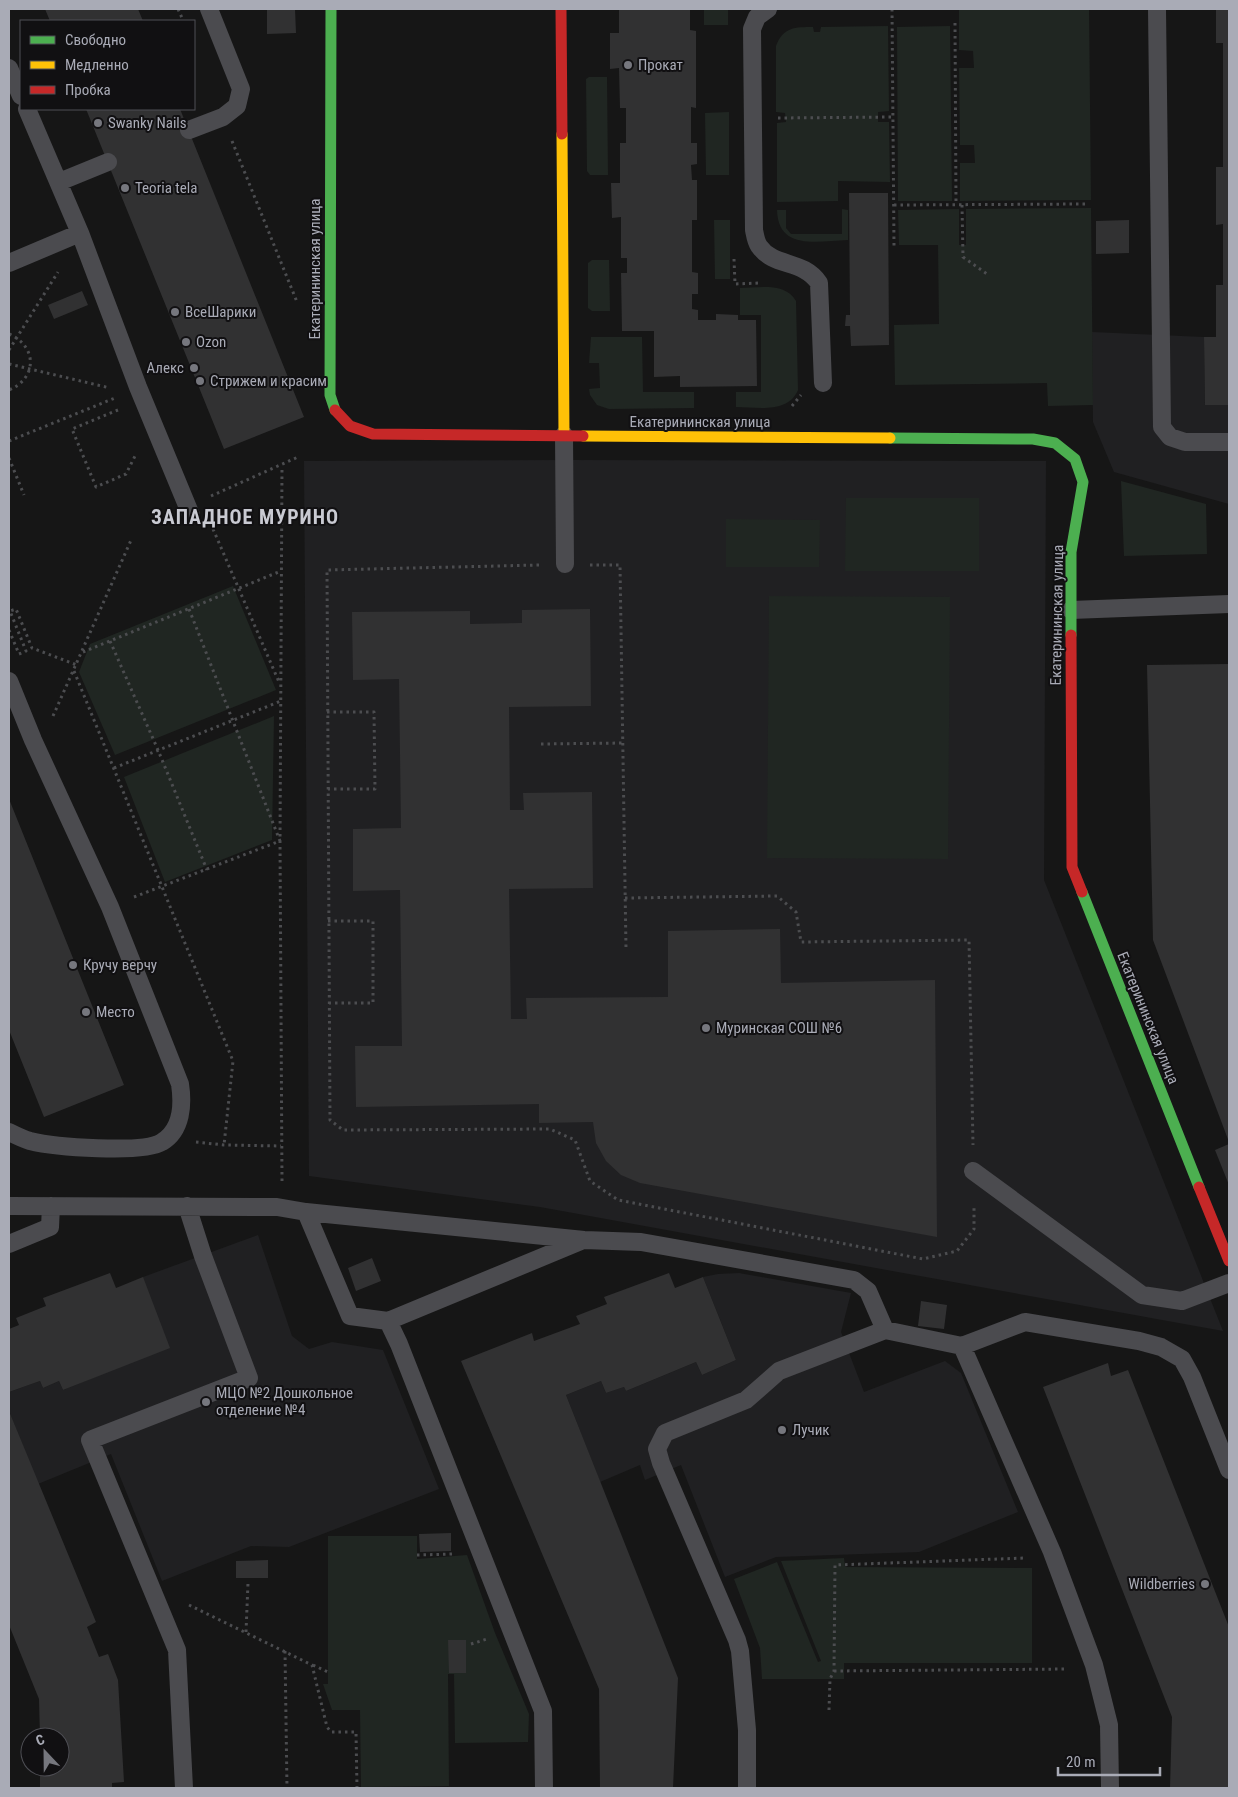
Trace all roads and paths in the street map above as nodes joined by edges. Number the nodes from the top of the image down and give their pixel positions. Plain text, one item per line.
1 (209, 9) edge
2 (331, 9) edge
3 (561, 9) edge
4 (768, 9) edge
5 (892, 9) edge
6 (1157, 9) edge
7 (955, 23) dead end
8 (9, 68) edge
9 (20, 94) edge
10 (27, 110) edge
11 (223, 117) junction
12 (753, 117) junction
13 (893, 117) junction
14 (189, 130) dead end
15 (108, 162) dead end
16 (59, 182) junction
17 (1086, 204) dead end
18 (894, 205) junction
19 (956, 205) junction
20 (962, 205) junction
21 (80, 234) junction
22 (894, 246) dead end
23 (87, 253) junction
24 (9, 263) edge
25 (987, 274) dead end
26 (299, 305) dead end
27 (9, 334) edge
28 (16, 337) junction
29 (9, 350) edge
30 (9, 364) edge
31 (30, 370) junction
32 (823, 383) dead end
33 (138, 388) junction
34 (9, 390) edge
35 (118, 396) junction
36 (121, 402) dead end
37 (123, 408) dead end
38 (151, 421) junction
39 (564, 435) junction
40 (9, 441) edge
41 (1229, 442) edge
42 (9, 458) edge
43 (298, 458) dead end
44 (282, 467) junction
45 (24, 496) dead end
46 (189, 510) joint
47 (212, 526) dead end
48 (132, 538) dead end
49 (565, 564) junction
50 (281, 571) junction
51 (238, 588) junction
52 (1229, 604) edge
53 (188, 609) junction
54 (1071, 610) junction
55 (9, 630) edge
56 (110, 641) junction
57 (83, 652) junction
58 (77, 664) junction
59 (74, 671) junction
60 (9, 681) edge
61 (280, 685) junction
62 (281, 701) junction
63 (327, 712) junction
64 (234, 720) junction
65 (33, 740) junction
66 (623, 743) junction
67 (541, 744) dead end
68 (158, 750) junction
69 (114, 768) junction
70 (328, 789) junction
71 (280, 841) junction
72 (207, 870) junction
73 (161, 887) junction
74 (626, 898) junction
75 (110, 907) junction
76 (328, 921) junction
77 (626, 949) dead end
78 (329, 1003) junction
79 (174, 1131) junction
80 (9, 1132) edge
81 (224, 1145) junction
82 (281, 1146) junction
83 (973, 1171) junction
84 (282, 1186) dead end
85 (9, 1206) edge
86 (51, 1206) junction
87 (187, 1206) junction
88 (306, 1212) junction
89 (584, 1240) junction
90 (9, 1244) edge
91 (1229, 1260) edge
92 (1229, 1283) edge
93 (388, 1321) junction
94 (885, 1330) junction
95 (962, 1346) junction
96 (1229, 1470) edge
97 (478, 1547) junction
98 (1052, 1552) junction
99 (417, 1555) dead end
100 (248, 1582) dead end
101 (152, 1590) junction
102 (246, 1632) junction
103 (285, 1651) junction
104 (312, 1665) junction
105 (1094, 1665) junction
106 (328, 1672) dead end
107 (834, 1672) junction
108 (829, 1710) dead end
109 (184, 1788) edge
110 (287, 1788) edge
111 (357, 1788) edge
112 (544, 1788) edge
113 (747, 1788) edge
114 (1110, 1788) edge

1 - 11 lane
2 - 39 street, Екатерининская улица
3 - 39 street
4 - 12 lane
5 - 13 path
6 - 41 lane
7 - 19 path
8 - 9 lane
10 - 16 lane
11 - 14 lane
11 - 26 path
12 - 13 path
12 - 32 lane
13 - 18 path
15 - 16 lane
16 - 21 lane
17 - 20 path
18 - 19 path
18 - 22 path
19 - 20 path
20 - 25 path
21 - 23 lane
21 - 24 lane
23 - 28 path
23 - 33 lane
27 - 28 path
28 - 29 path
28 - 31 path
30 - 31 path
31 - 34 path
31 - 35 path
33 - 35 path
33 - 38 lane
35 - 36 path
35 - 40 path
37 - 38 path
38 - 46 lane
39 - 49 lane
39 - 54 street, Екатерининская улица
42 - 45 path
43 - 44 path
44 - 46 path
44 - 50 path
47 - 51 path
48 - 57 path
49 - 63 path
49 - 66 path
50 - 51 path
50 - 61 path
51 - 53 path
51 - 61 path
52 - 54 lane
53 - 56 path
53 - 64 path
54 - 91 street, Екатерининская улица
55 - 58 path
56 - 57 path
56 - 68 path
57 - 58 path
58 - 59 path
59 - 65 path
59 - 69 path
60 - 65 lane
61 - 62 path
62 - 64 path
62 - 71 path
63 - 70 path
63 - 70 path
64 - 68 path
64 - 71 path
65 - 75 lane
66 - 67 path
66 - 74 path
68 - 69 path
68 - 72 path
69 - 73 path
70 - 76 path
71 - 72 path
71 - 82 path
72 - 73 path
73 - 75 path
73 - 81 path
74 - 77 path
74 - 83 path
75 - 79 lane
76 - 78 path
76 - 78 path
78 - 83 path
79 - 80 lane
79 - 81 path
81 - 82 path
82 - 84 path
83 - 92 lane
85 - 86 lane
86 - 87 lane
86 - 90 lane
87 - 88 lane
87 - 101 lane
88 - 89 lane
88 - 93 lane
89 - 93 lane
89 - 94 lane
93 - 97 lane
94 - 95 lane
94 - 113 lane
95 - 96 lane
95 - 98 lane
97 - 99 path
97 - 112 lane
98 - 105 lane
98 - 107 path
100 - 102 path
101 - 102 path
101 - 109 lane
102 - 103 path
103 - 104 path
103 - 110 path
104 - 106 path
104 - 111 path
105 - 107 path
105 - 114 lane
107 - 108 path

